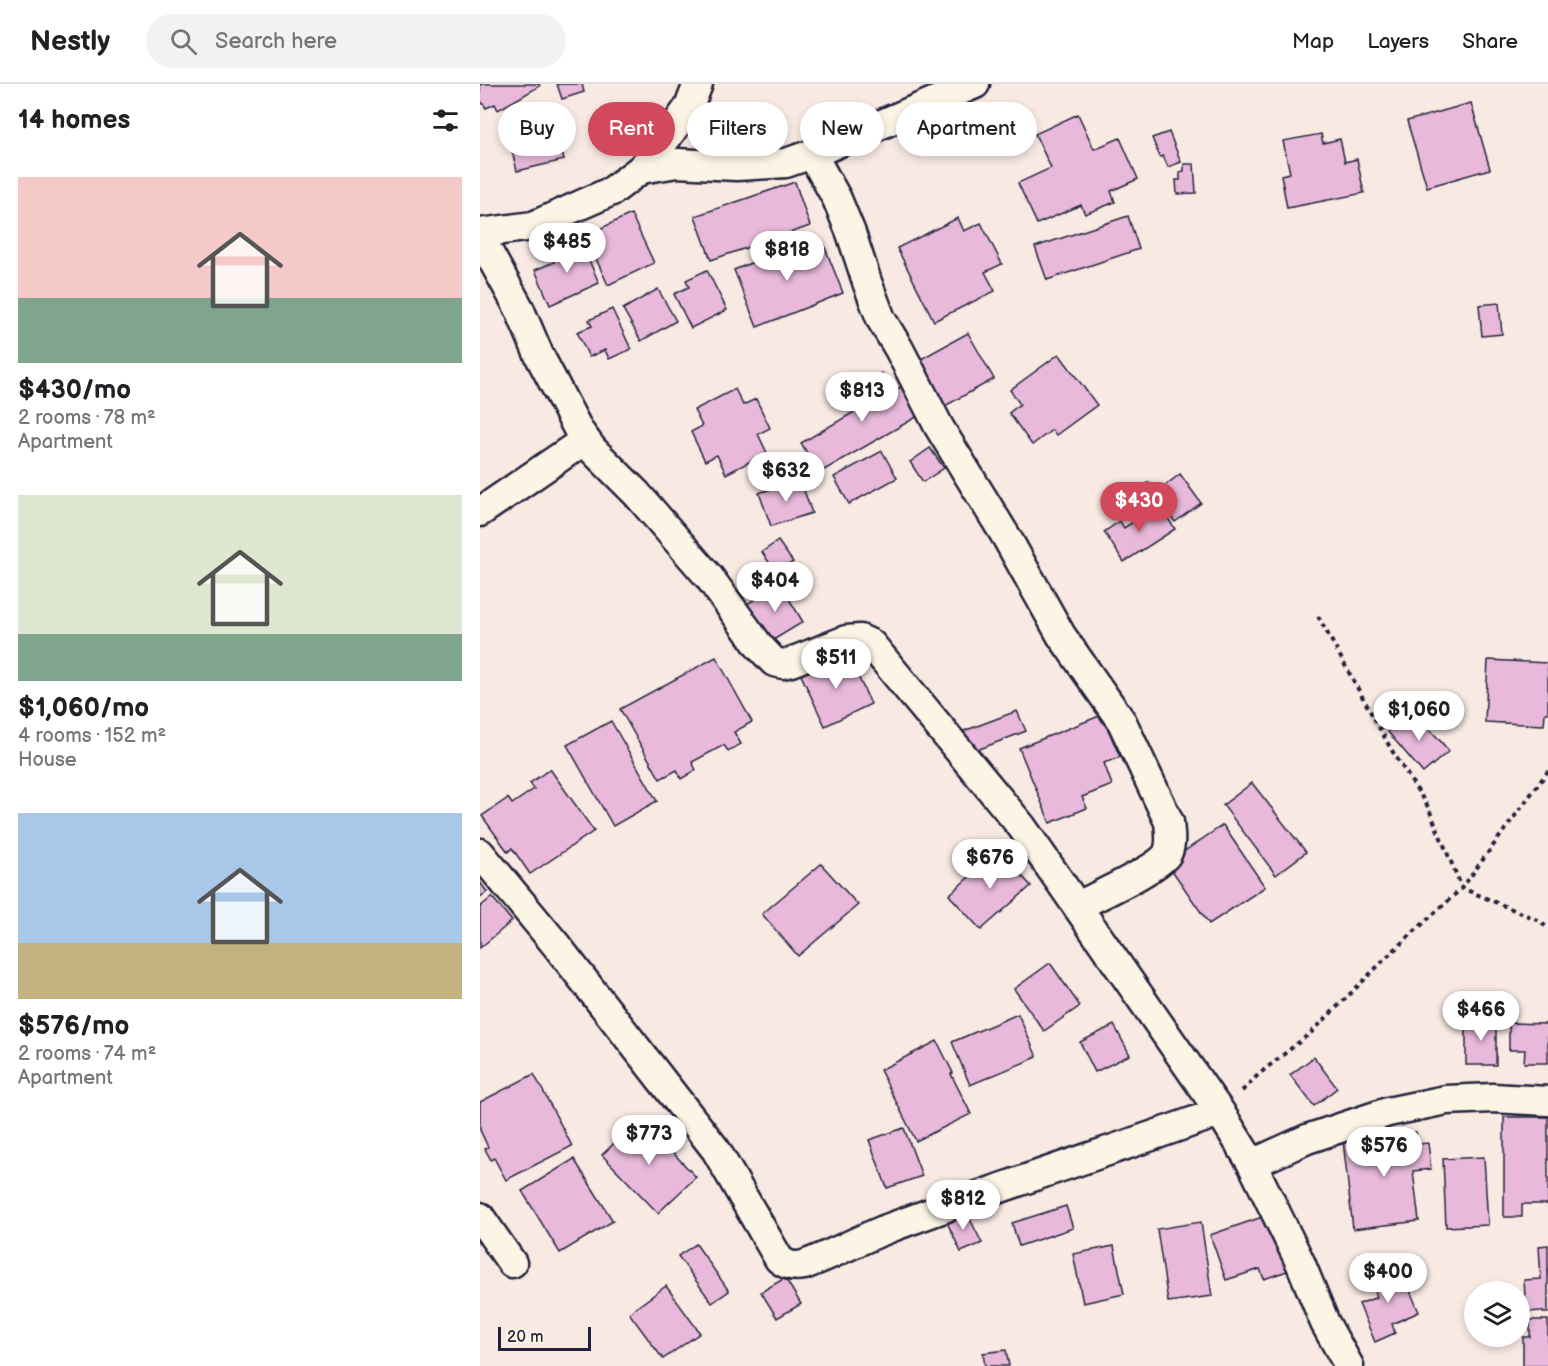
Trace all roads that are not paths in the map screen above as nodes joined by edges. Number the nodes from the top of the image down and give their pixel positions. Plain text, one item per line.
1 (698, 84) edge
2 (975, 84) edge
3 (884, 124) edge
4 (806, 156) edge
5 (813, 156) edge
6 (641, 169) junction
7 (480, 235) edge
8 (585, 440) junction
9 (480, 512) edge
10 (480, 853) edge
11 (1078, 906) junction
12 (1548, 1101) edge
13 (1220, 1112) junction
14 (1252, 1164) junction
15 (480, 1217) edge
16 (513, 1263) dead end
17 (1349, 1366) edge

1 - 6 street
2 - 3 street
4 - 6 street
5 - 11 street
6 - 7 street
7 - 8 street
8 - 9 street
8 - 11 street
10 - 13 street
11 - 13 street
12 - 14 street
13 - 14 street
14 - 17 street
15 - 16 street

